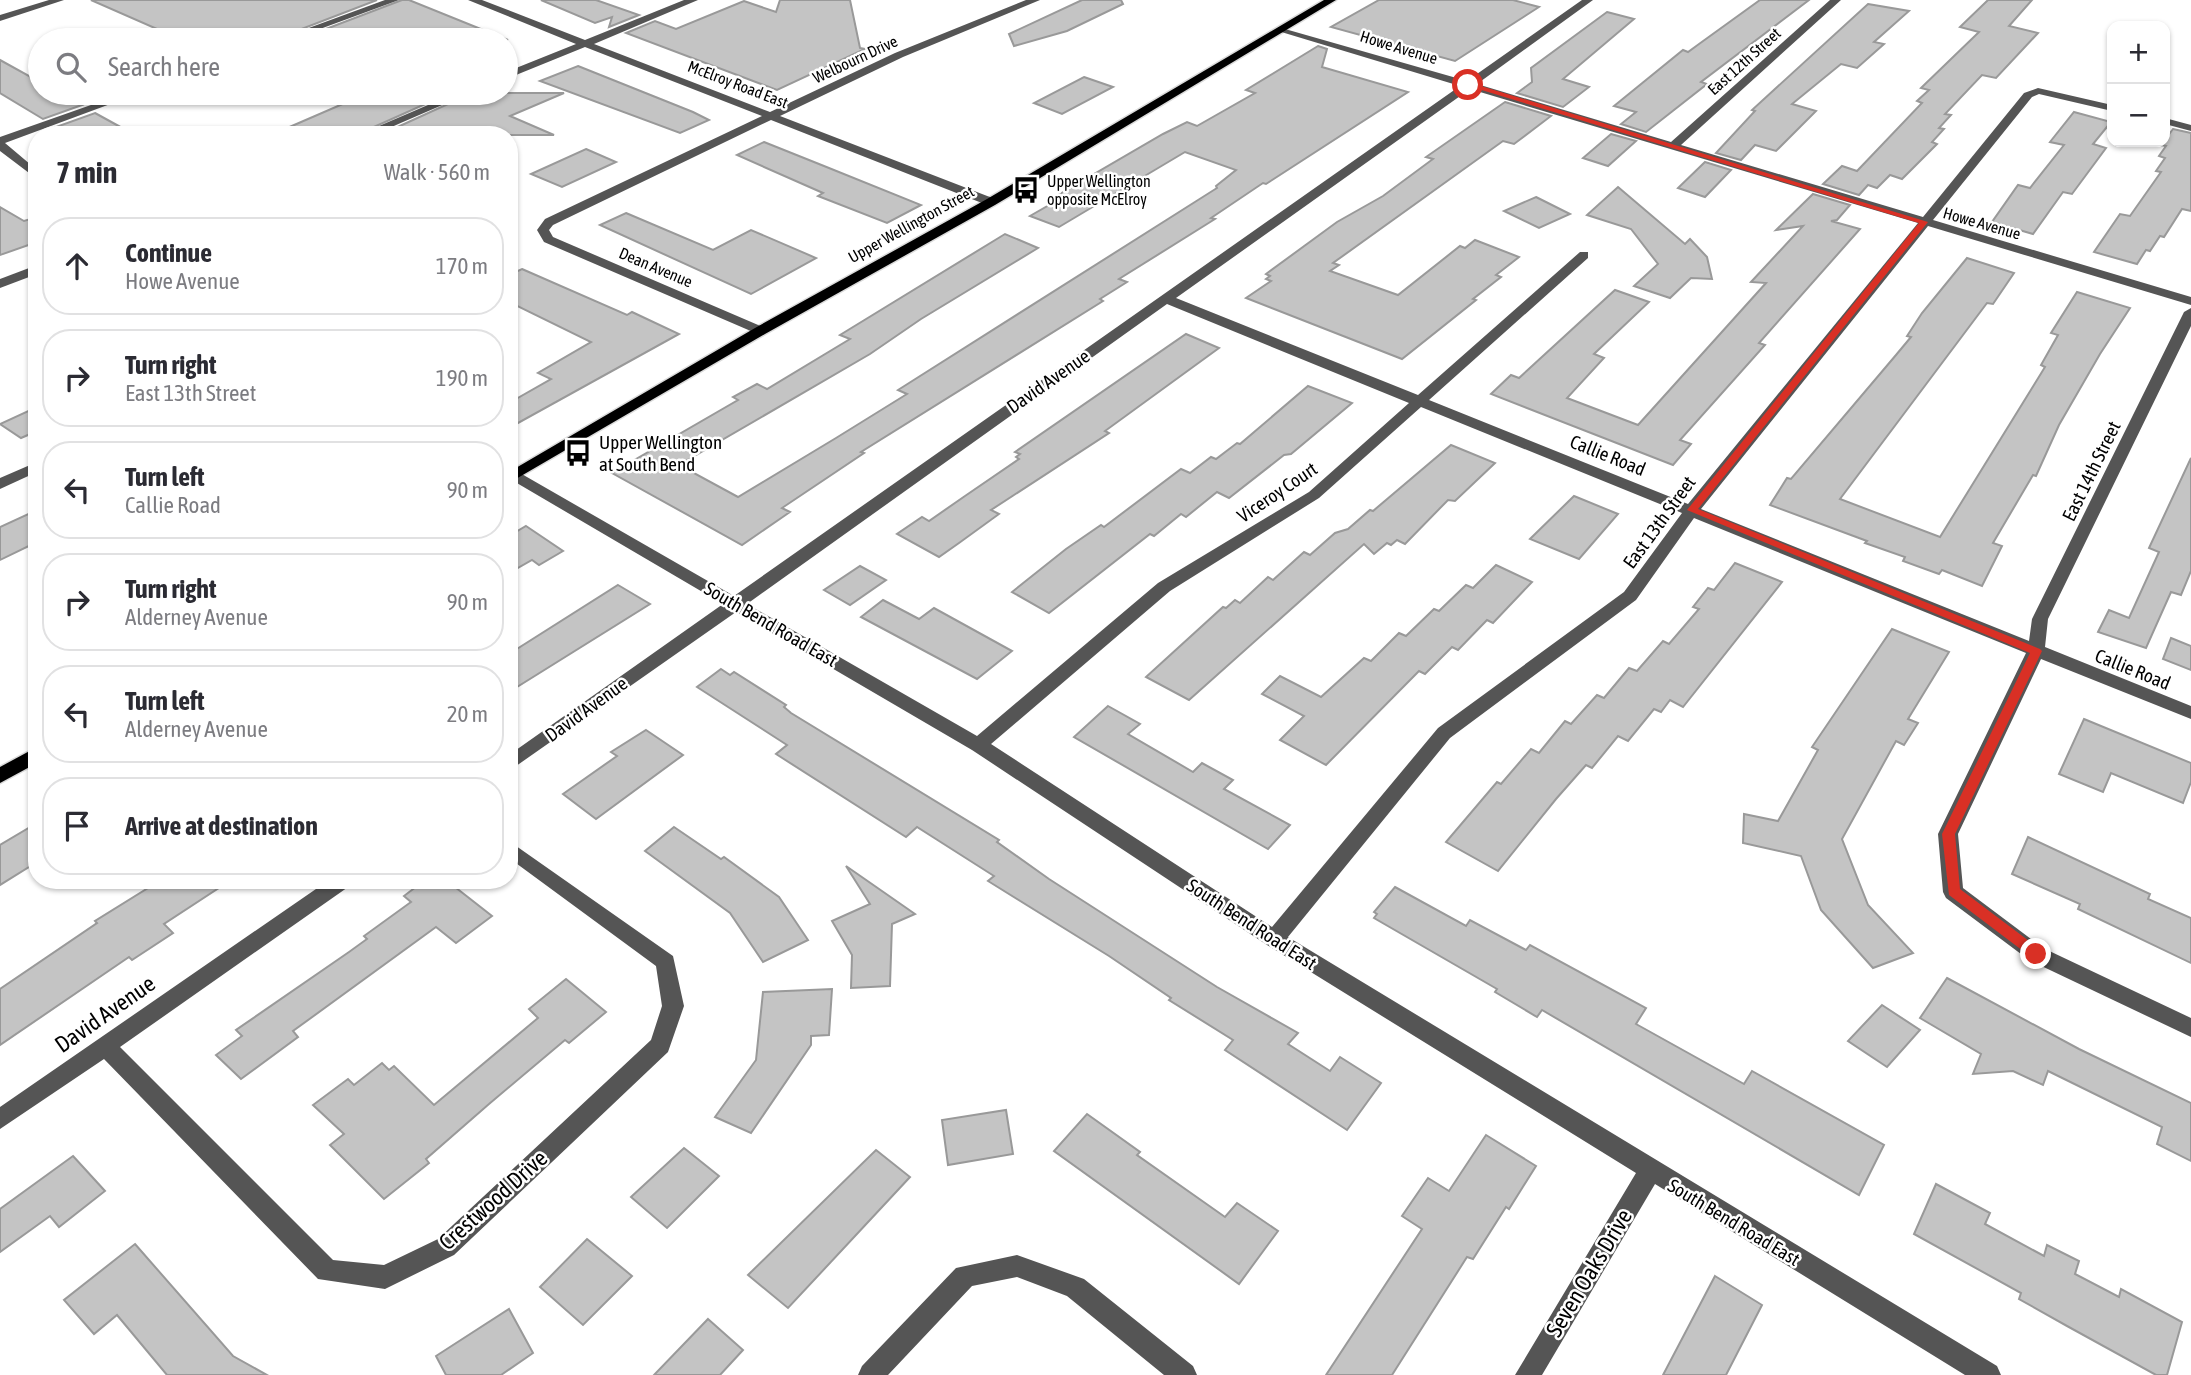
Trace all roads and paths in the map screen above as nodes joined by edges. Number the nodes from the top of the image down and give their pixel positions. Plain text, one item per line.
1 (59, 0) edge
2 (394, 0) edge
3 (473, 0) edge
4 (693, 0) edge
5 (1035, 0) edge
6 (1331, 0) edge
7 (1588, 0) edge
8 (1836, 0) edge
9 (0, 19) edge
10 (315, 28) edge
11 (1282, 29) junction
12 (587, 43) junction
13 (518, 71) edge
14 (1468, 85) junction
15 (103, 105) edge
16 (436, 105) edge
17 (2107, 107) edge
18 (774, 115) junction
19 (2170, 122) edge
20 (46, 126) edge
21 (385, 126) edge
22 (2191, 128) edge
23 (28, 133) edge
24 (0, 143) edge
25 (1674, 145) junction
26 (28, 168) edge
27 (990, 202) junction
28 (1924, 222) junction
29 (543, 230) joint
30 (1584, 254) dead end
31 (28, 273) edge
32 (0, 284) edge
33 (1166, 299) junction
34 (2191, 301) edge
35 (2191, 312) edge
36 (760, 331) junction
37 (1422, 400) junction
38 (28, 470) edge
39 (518, 473) edge
40 (518, 480) edge
41 (0, 484) edge
42 (1692, 510) junction
43 (735, 603) junction
44 (2036, 651) junction
45 (2191, 713) edge
46 (978, 745) junction
47 (518, 758) edge
48 (28, 759) edge
49 (0, 776) edge
50 (518, 855) edge
51 (331, 889) edge
52 (1274, 939) junction
53 (2191, 1028) edge
54 (105, 1046) junction
55 (0, 1119) edge
56 (1650, 1171) junction
57 (871, 1375) edge
58 (1184, 1375) edge
59 (1528, 1375) edge
60 (1987, 1375) edge

1 - 9 street
2 - 10 street
3 - 12 street, McElroy Road East
4 - 12 street
5 - 18 street, Welbourn Drive
6 - 11 main road, Upper Wellington Street
7 - 14 street, David Avenue
8 - 25 street, East 12th Street
11 - 14 street, Howe Avenue
11 - 27 main road, Upper Wellington Street
12 - 13 street
12 - 18 street, McElroy Road East
14 - 25 street, Howe Avenue
14 - 33 street, David Avenue
15 - 20 street
16 - 21 street
17 - 28 street, East 13th Street
18 - 27 street, McElroy Road East
18 - 29 street, Welbourn Drive
19 - 22 street
23 - 24 street
24 - 26 street
25 - 28 street, Howe Avenue
27 - 36 main road, Upper Wellington Street
28 - 34 street, Howe Avenue
28 - 42 street, East 13th Street
29 - 36 street, Dean Avenue
30 - 37 street, Viceroy Court
31 - 32 street
33 - 37 street, Callie Road
33 - 43 street, David Avenue
35 - 44 street, East 14th Street
36 - 39 main road, Upper Wellington Street
37 - 42 street, Callie Road
37 - 46 street, Viceroy Court
38 - 41 street
40 - 43 street, South Bend Road East
42 - 44 street, Callie Road
42 - 52 street, East 13th Street
43 - 46 street, South Bend Road East
43 - 47 street, David Avenue
44 - 45 street, Callie Road
44 - 53 street, East 14th Street
46 - 52 street, South Bend Road East
48 - 49 main road
50 - 54 street, Crestwood Drive
51 - 54 street, David Avenue
52 - 56 street, South Bend Road East
54 - 55 street, David Avenue
56 - 59 street, Seven Oaks Drive
56 - 60 street, South Bend Road East
57 - 58 street

